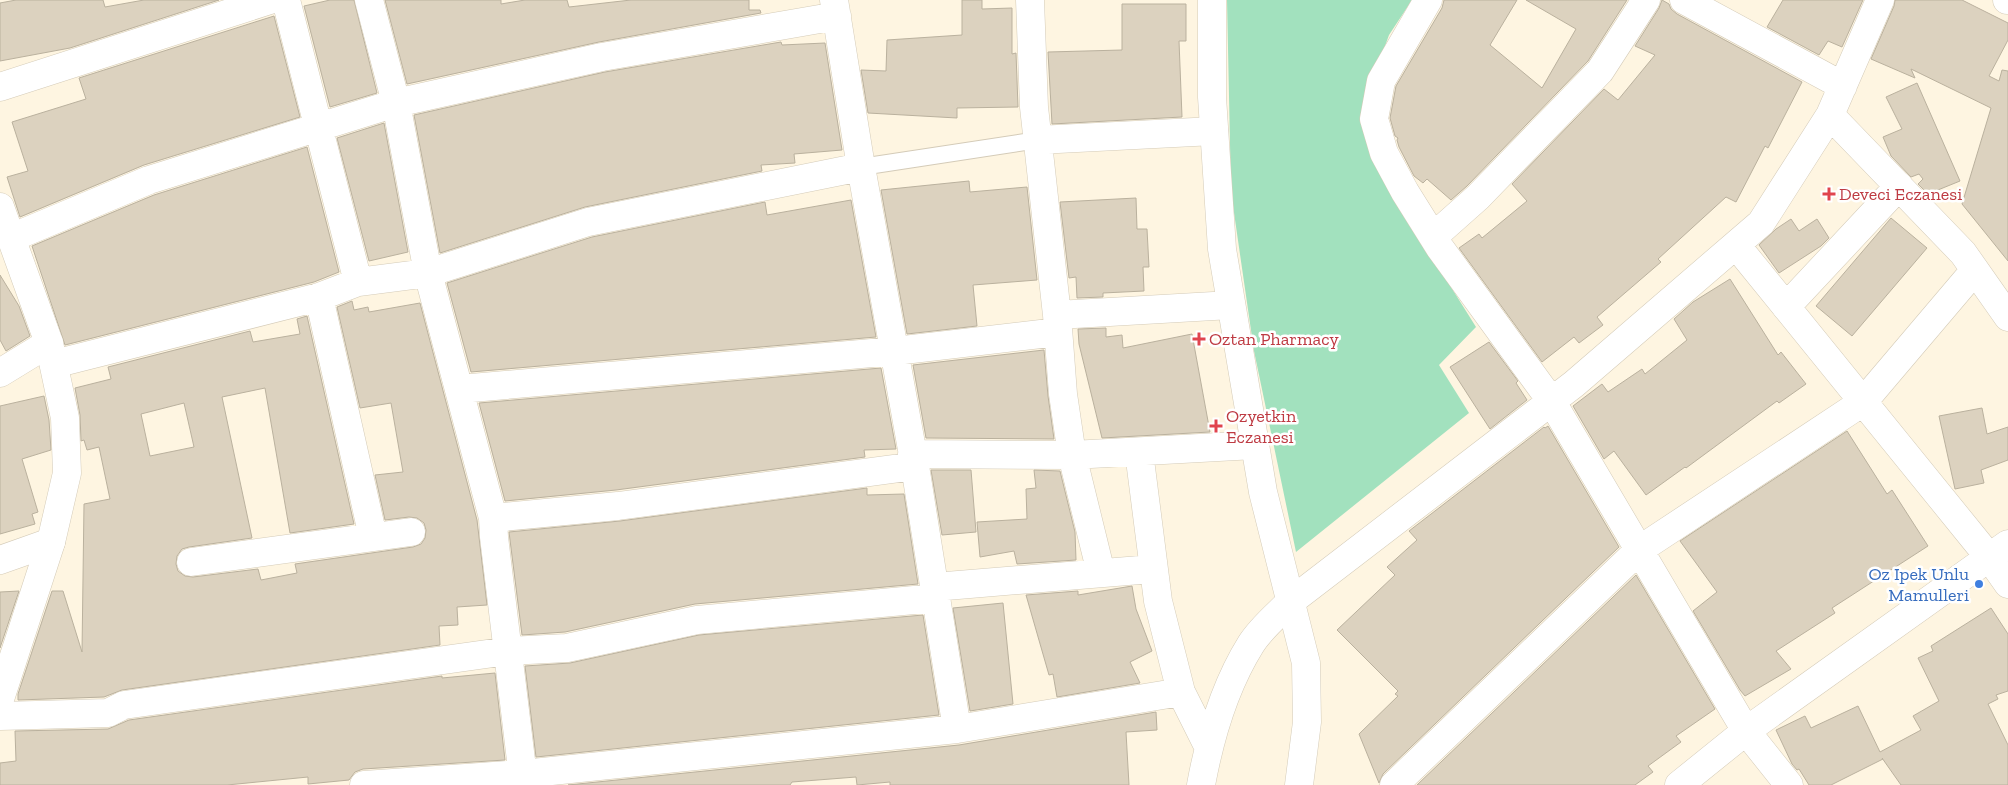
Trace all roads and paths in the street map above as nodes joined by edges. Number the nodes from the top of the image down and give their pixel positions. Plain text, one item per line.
1 (270, 0) edge
2 (286, 0) edge
3 (369, 0) edge
4 (1030, 0) edge
5 (1212, 0) edge
6 (1428, 0) edge
7 (1646, 0) edge
8 (1684, 0) edge
9 (1880, 0) edge
10 (835, 8) edge
11 (1843, 86) junction
12 (0, 87) edge
13 (396, 104) junction
14 (1830, 115) junction
15 (318, 129) junction
16 (1214, 131) junction
17 (1038, 140) junction
18 (861, 167) junction
19 (1899, 186) junction
20 (3, 219) edge
21 (1433, 238) junction
22 (1736, 244) junction
23 (1975, 270) junction
24 (428, 273) junction
25 (358, 282) junction
26 (319, 297) junction
27 (1231, 305) junction
28 (1786, 306) junction
29 (2008, 317) edge
30 (1058, 323) junction
31 (895, 351) junction
32 (52, 353) junction
33 (0, 373) edge
34 (460, 389) junction
35 (1552, 402) junction
36 (1863, 402) junction
37 (1255, 445) junction
38 (1139, 452) junction
39 (1072, 455) junction
40 (914, 460) junction
41 (493, 518) junction
42 (411, 532) dead end
43 (373, 537) junction
44 (51, 542) junction
45 (1639, 550) junction
46 (1999, 550) edge
47 (0, 560) edge
48 (191, 562) dead end
49 (1152, 569) junction
50 (1101, 574) junction
51 (2008, 584) edge
52 (935, 593) junction
53 (1290, 602) junction
54 (508, 651) junction
55 (1181, 692) junction
56 (0, 699) edge
57 (0, 716) edge
58 (957, 729) junction
59 (1746, 731) junction
60 (1208, 746) junction
61 (523, 780) edge
62 (364, 785) edge
63 (1201, 785) edge
64 (1299, 785) edge
65 (1394, 785) edge
66 (1679, 785) edge
67 (1789, 785) edge

1 - 12 street
2 - 15 street
3 - 13 street
4 - 17 street
5 - 16 street
6 - 21 street
7 - 21 street
8 - 11 street
9 - 11 street
10 - 13 street
10 - 18 street
11 - 14 street
13 - 15 street
13 - 24 street
14 - 19 street
14 - 22 street
15 - 20 street
15 - 25 street
16 - 17 street
16 - 27 street
17 - 18 lane
17 - 30 street
18 - 24 street
18 - 31 street
19 - 23 street
19 - 28 street
20 - 32 street
21 - 35 street
22 - 28 street
22 - 35 street
23 - 29 street
23 - 36 street
24 - 25 street
24 - 34 street
25 - 26 street
26 - 32 street
26 - 43 street
27 - 30 street
27 - 37 street
28 - 36 street
30 - 31 street
30 - 39 street
31 - 34 street
31 - 40 street
32 - 33 street
32 - 44 street
34 - 41 street
35 - 45 street
35 - 53 street
36 - 45 street
36 - 46 street
37 - 38 street
37 - 53 street
38 - 39 street
38 - 49 street
39 - 40 street
39 - 50 street
40 - 41 street
40 - 52 street
41 - 54 street
42 - 43 street
43 - 48 street
44 - 47 street
44 - 56 street
45 - 59 street
45 - 65 street
46 - 51 street
46 - 59 street
49 - 50 street
49 - 55 street
50 - 52 street
52 - 54 street
52 - 58 street
53 - 60 street
53 - 64 street
54 - 57 street
54 - 61 street
55 - 58 street
55 - 60 street
58 - 61 street
59 - 66 street
59 - 67 street
60 - 63 street
61 - 62 street

